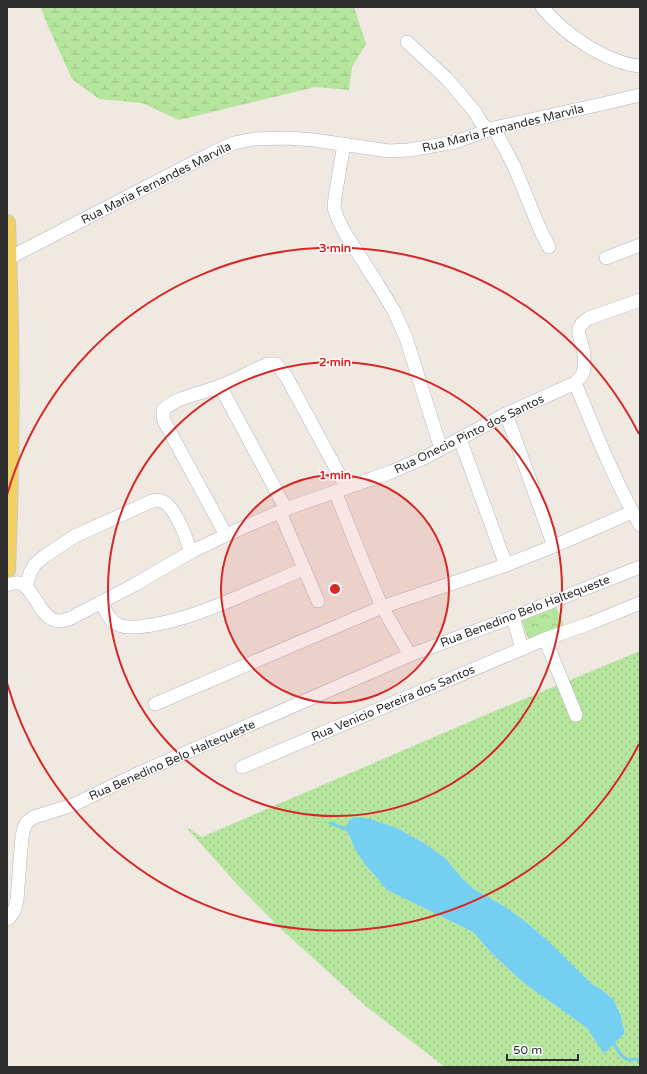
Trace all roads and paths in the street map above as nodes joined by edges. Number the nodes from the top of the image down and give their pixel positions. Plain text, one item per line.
1 (542, 7) edge
2 (407, 42) dead end
3 (640, 66) edge
4 (640, 95) edge
5 (491, 129) junction
6 (344, 144) junction
7 (7, 223) edge
8 (640, 245) edge
9 (549, 247) dead end
10 (9, 258) junction
11 (606, 258) dead end
12 (640, 300) edge
13 (576, 383) junction
14 (220, 386) junction
15 (506, 414) junction
16 (460, 439) junction
17 (441, 448) junction
18 (341, 489) junction
19 (283, 510) junction
20 (632, 512) junction
21 (640, 525) edge
22 (226, 535) junction
23 (554, 546) junction
24 (192, 552) junction
25 (506, 565) junction
26 (640, 567) edge
27 (303, 569) junction
28 (7, 570) edge
29 (7, 585) edge
30 (26, 586) junction
31 (318, 601) dead end
32 (101, 602) junction
33 (640, 603) edge
34 (382, 607) junction
35 (513, 617) junction
36 (545, 639) junction
37 (522, 649) junction
38 (410, 655) junction
39 (155, 704) dead end
40 (576, 715) dead end
41 (242, 767) dead end
42 (7, 919) edge

1 - 3 street
2 - 5 street
4 - 5 street, Rua Maria Fernandes Marvila
5 - 6 street, Rua Maria Fernandes Marvila
5 - 9 street
6 - 10 street, Rua Maria Fernandes Marvila
6 - 17 street
7 - 10 main road
8 - 11 street
10 - 28 main road
12 - 13 street
13 - 15 street, Rua Onecio Pinto dos Santos
13 - 20 street
14 - 18 street
14 - 19 street
14 - 22 street
15 - 16 street, Rua Onecio Pinto dos Santos
15 - 23 street
16 - 17 street, Rua Onecio Pinto dos Santos
16 - 25 street
17 - 18 street, Rua Onecio Pinto dos Santos
18 - 19 street, Rua Onecio Pinto dos Santos
18 - 34 street
19 - 22 street, Rua Onecio Pinto dos Santos
19 - 27 street
20 - 21 street
20 - 23 street
22 - 24 street, Rua Onecio Pinto dos Santos
23 - 25 street
24 - 30 street
24 - 32 street, Rua Onecio Pinto dos Santos
25 - 34 street
26 - 35 street, Rua Benedino Belo Haltequeste
27 - 31 street
27 - 32 street
29 - 30 street
30 - 32 street, Rua Onecio Pinto dos Santos
33 - 36 street, Rua Venicio Pereira dos Santos
34 - 38 street
34 - 39 street
35 - 37 street
35 - 38 street, Rua Benedino Belo Haltequeste
36 - 37 street, Rua Venicio Pereira dos Santos
36 - 40 street
37 - 41 street, Rua Venicio Pereira dos Santos
38 - 42 street, Rua Benedino Belo Haltequeste

